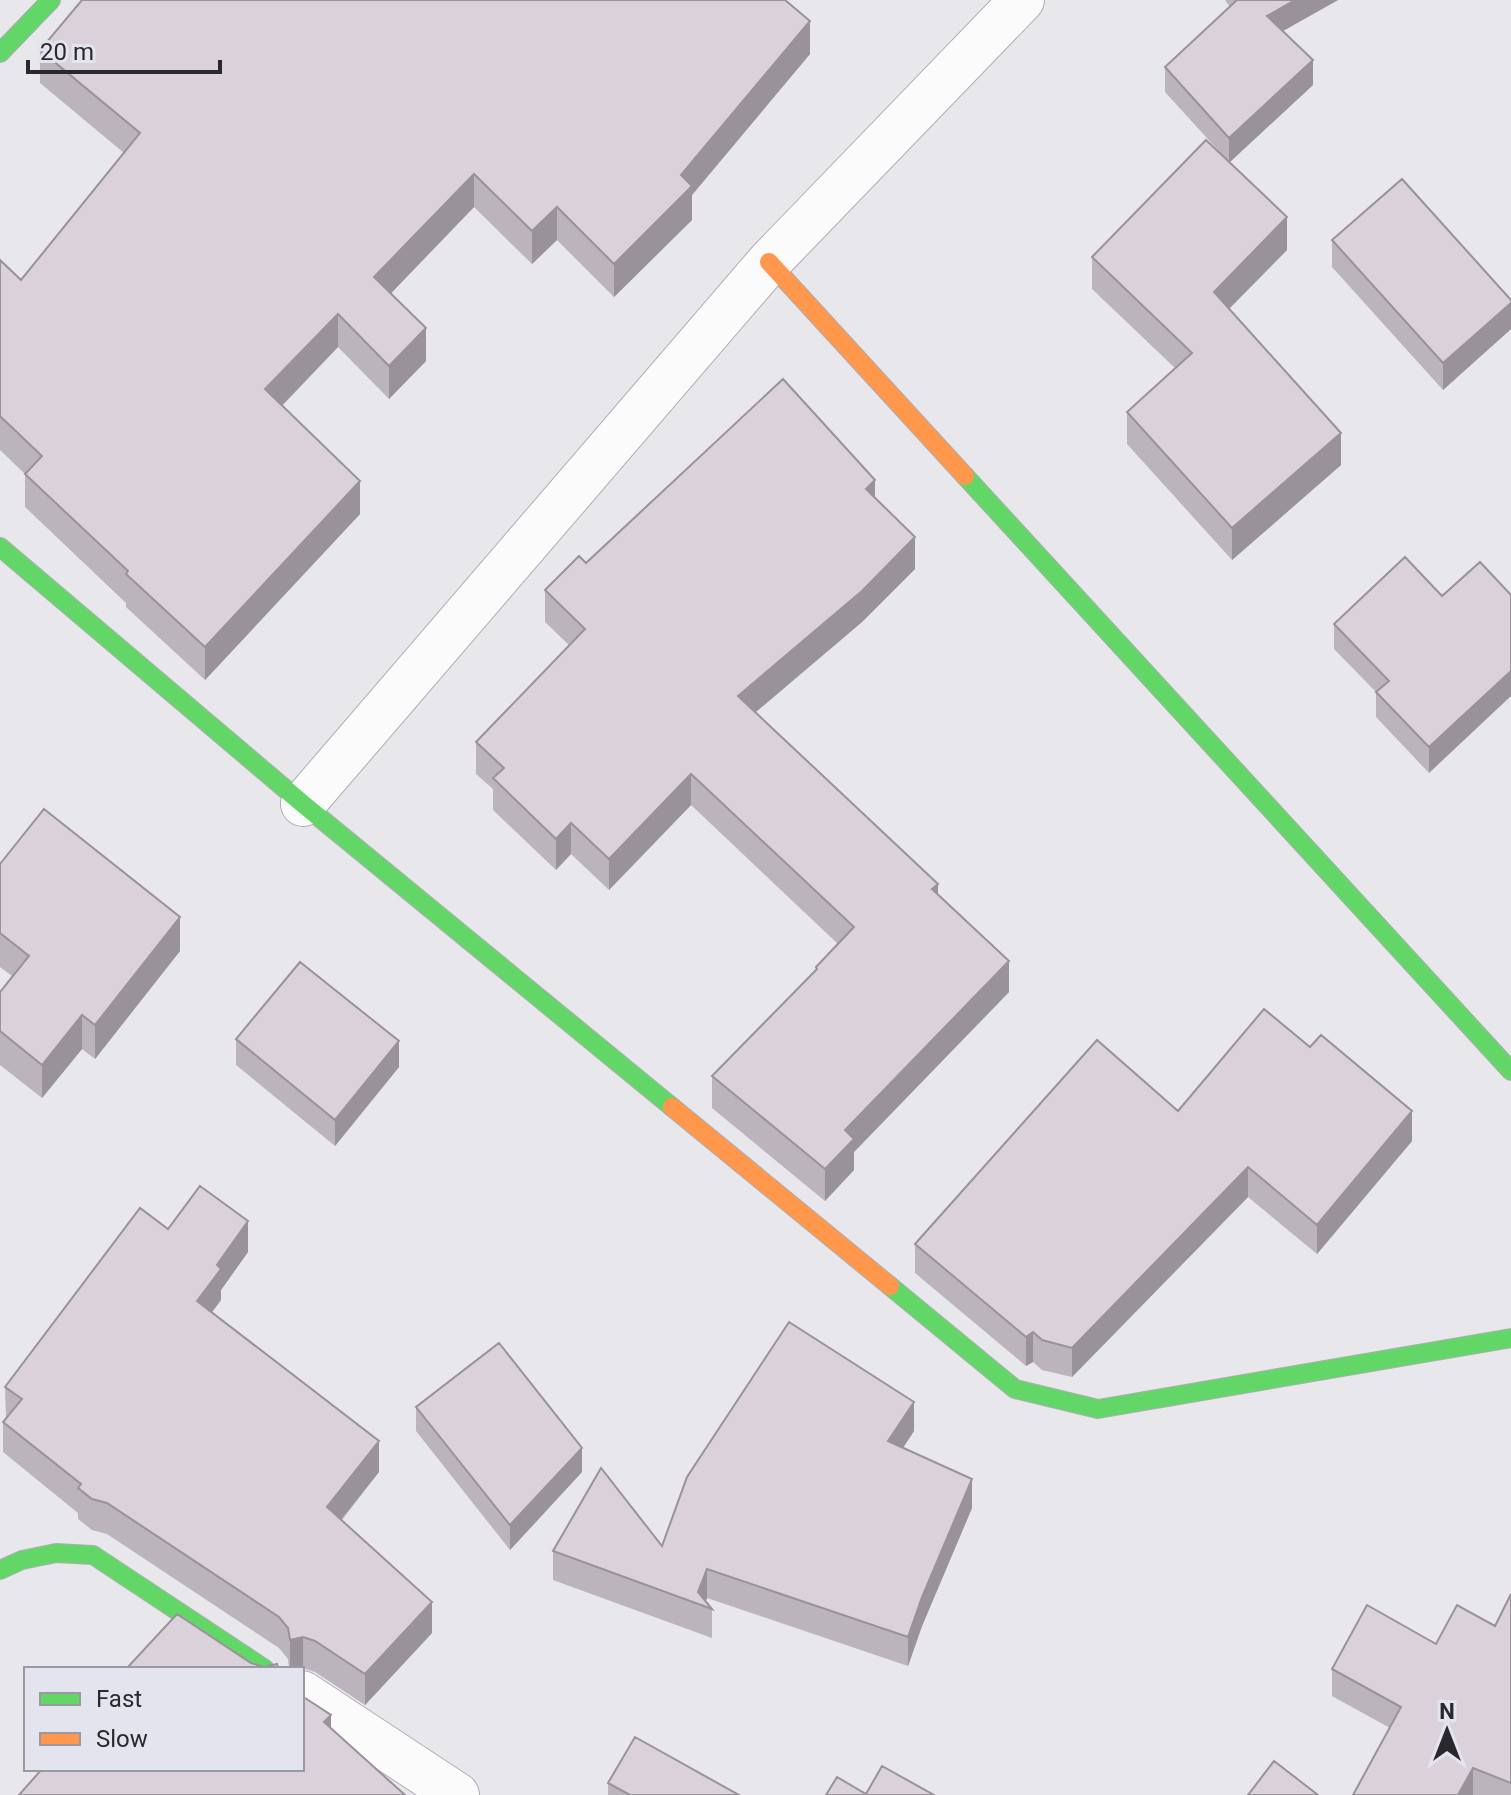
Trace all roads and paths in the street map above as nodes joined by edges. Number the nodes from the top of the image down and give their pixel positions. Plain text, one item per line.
1 (51, 0) edge
2 (1022, 0) edge
3 (0, 53) edge
4 (769, 262) junction
5 (0, 547) edge
6 (303, 804) junction
7 (1511, 1071) edge
8 (1511, 1338) edge
9 (0, 1570) edge
10 (262, 1667) edge
11 (304, 1694) edge
12 (457, 1795) edge

1 - 3 street
2 - 4 street
4 - 6 street
4 - 7 street
5 - 6 street
6 - 8 street
9 - 10 street
11 - 12 street

